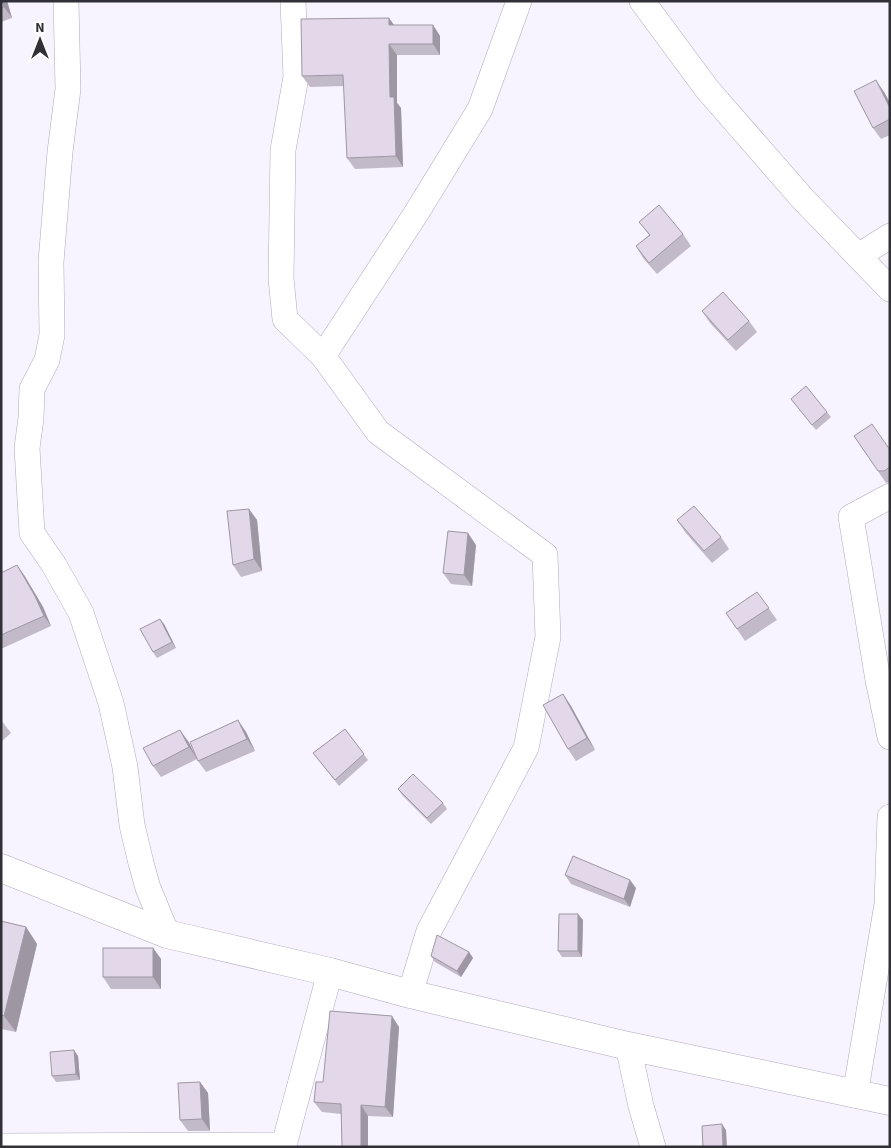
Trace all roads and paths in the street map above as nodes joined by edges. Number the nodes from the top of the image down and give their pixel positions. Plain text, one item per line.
1 (66, 1) edge
2 (293, 1) edge
3 (519, 1) edge
4 (642, 1) edge
5 (890, 236) edge
6 (858, 256) junction
7 (890, 289) edge
8 (322, 356) junction
9 (890, 496) edge
10 (890, 737) edge
11 (890, 817) edge
12 (1, 868) edge
13 (168, 934) junction
14 (330, 972) junction
15 (410, 994) junction
16 (628, 1046) junction
17 (855, 1095) junction
18 (890, 1102) edge
19 (1, 1146) edge
20 (284, 1146) edge
21 (653, 1147) edge

1 - 13 street
2 - 8 street
3 - 8 street
4 - 6 street
5 - 6 street
6 - 7 street
8 - 15 street
9 - 10 street
11 - 17 street
12 - 13 street
13 - 14 street
14 - 15 street
14 - 20 street
15 - 16 street
16 - 17 street
16 - 21 street
17 - 18 street
19 - 20 street

